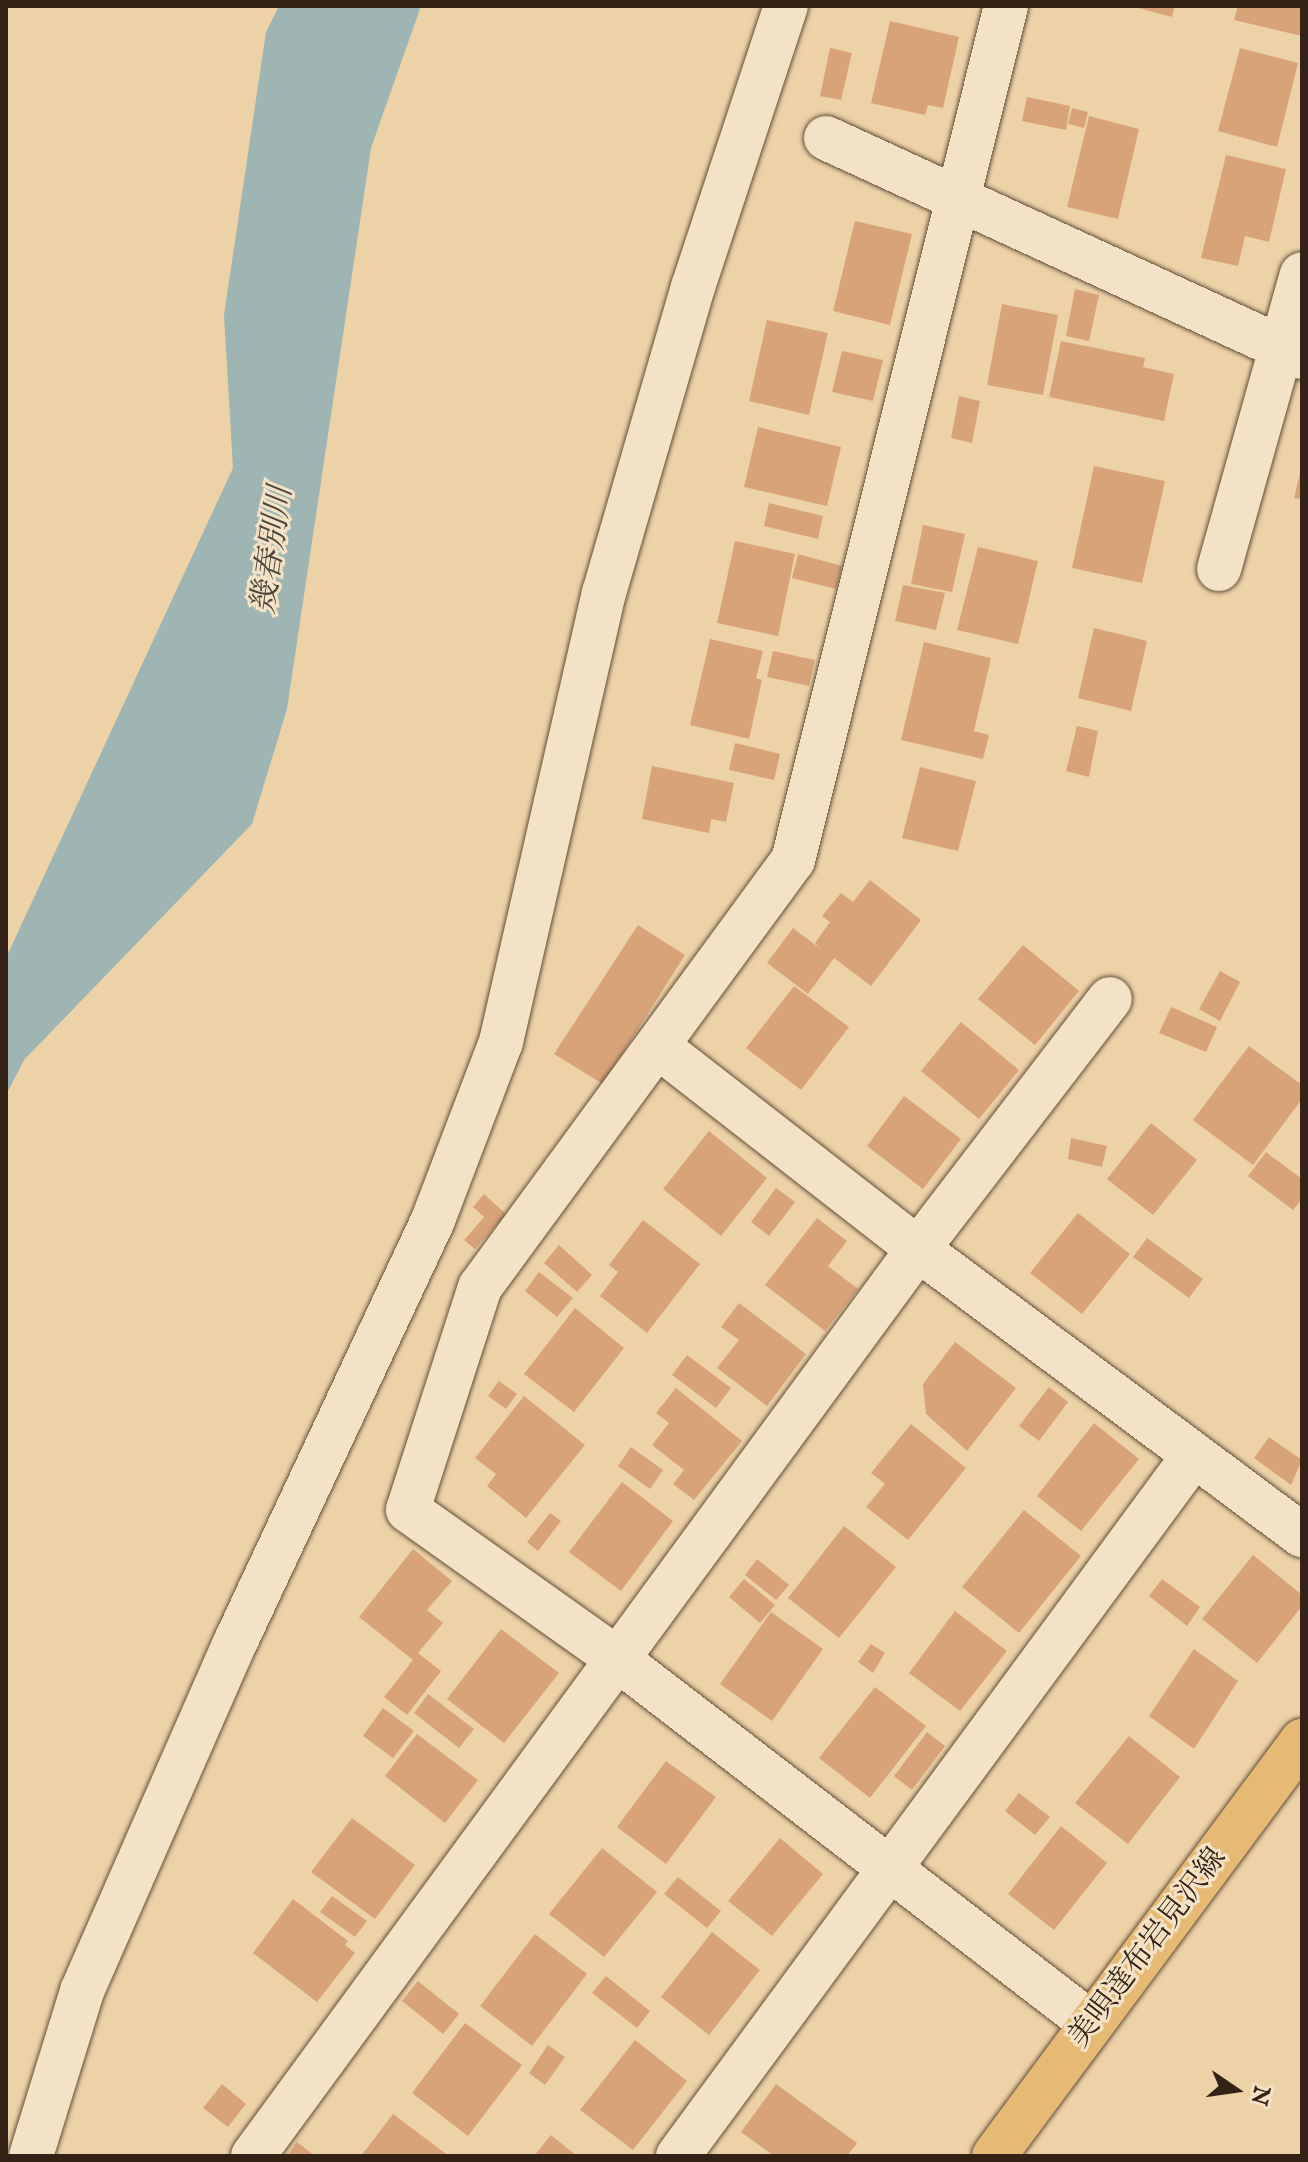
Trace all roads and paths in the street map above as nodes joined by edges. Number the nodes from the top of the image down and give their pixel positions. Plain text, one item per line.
1 (786, 6) edge
2 (1006, 6) edge
3 (826, 138) dead end
4 (959, 201) junction
5 (1302, 274) edge
6 (1293, 353) edge
7 (1219, 569) dead end
8 (1110, 999) dead end
9 (660, 1048) junction
10 (918, 1249) junction
11 (1194, 1455) junction
12 (1302, 1535) edge
13 (616, 1658) junction
14 (1302, 1741) edge
15 (892, 1871) junction
16 (1092, 2024) junction
17 (31, 2156) edge
18 (253, 2156) edge
19 (678, 2156) edge
20 (994, 2156) edge

1 - 17 street
2 - 4 street
3 - 4 street
4 - 6 street
4 - 9 street
5 - 6 street
6 - 7 street
8 - 10 street
9 - 10 street
9 - 13 street
10 - 11 street
10 - 13 street
11 - 12 street
11 - 15 street
13 - 15 street
13 - 18 street
14 - 16 main road, 美唄達布岩見沢線
15 - 16 street
15 - 19 street
16 - 20 main road, 美唄達布岩見沢線

